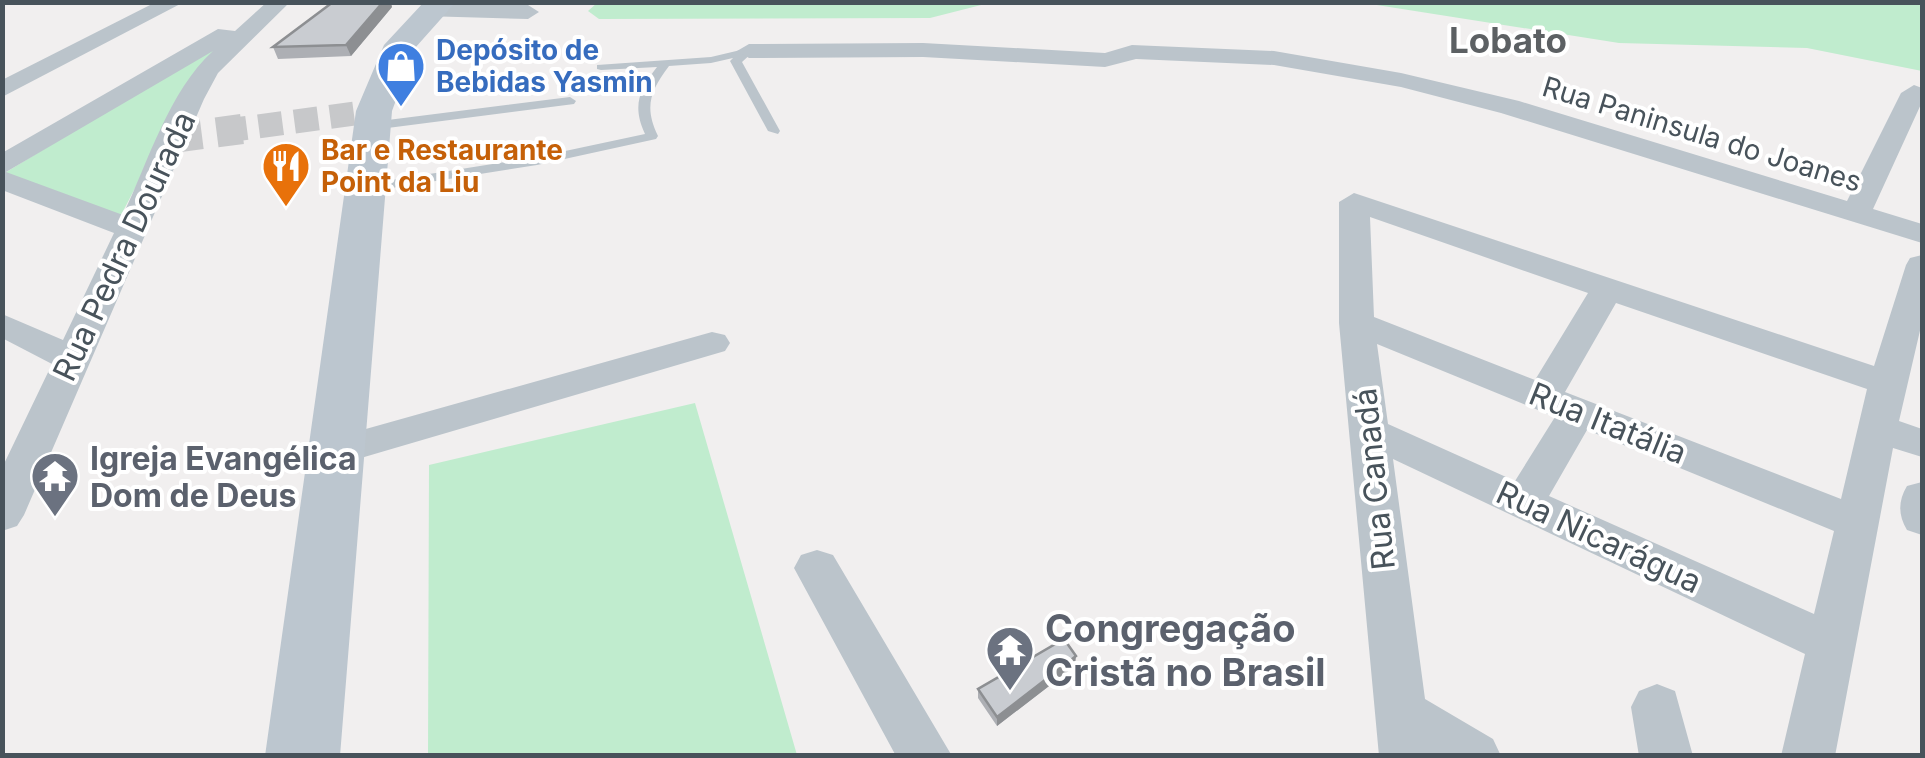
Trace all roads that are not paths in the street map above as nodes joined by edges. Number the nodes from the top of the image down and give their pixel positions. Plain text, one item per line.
1 (174, 2) edge
2 (276, 5) edge
3 (436, 7) edge
4 (528, 12) dead end
5 (749, 51) junction
6 (664, 65) junction
7 (602, 67) dead end
8 (2, 90) edge
9 (1914, 93) dead end
10 (570, 102) dead end
11 (372, 126) junction
12 (774, 131) dead end
13 (2, 164) edge
14 (2, 180) edge
15 (366, 188) junction
16 (1857, 212) junction
17 (131, 229) junction
18 (1922, 234) edge
19 (1922, 266) edge
20 (1608, 288) junction
21 (1357, 323) junction
22 (2, 324) edge
23 (712, 343) dead end
24 (72, 359) junction
25 (1886, 384) junction
26 (1560, 404) junction
27 (1878, 428) junction
28 (1368, 431) junction
29 (1922, 443) edge
30 (337, 450) junction
31 (1922, 497) edge
32 (1523, 503) junction
33 (2, 515) edge
34 (1922, 518) edge
35 (1858, 523) junction
36 (817, 568) dead end
37 (1830, 643) junction
38 (1403, 734) edge
39 (302, 756) edge
40 (925, 756) edge
41 (1474, 756) edge
42 (1808, 756) edge

1 - 8 street
2 - 13 street
2 - 17 street, Rua Pedra Dourada
3 - 4 street
3 - 11 street
5 - 6 lane
5 - 12 lane
5 - 16 street, Rua Paninsula do Joanes
6 - 7 lane
6 - 15 lane
9 - 16 street
10 - 11 lane
11 - 15 street
14 - 17 street
15 - 30 street
16 - 18 street, Rua Paninsula do Joanes
17 - 24 street, Rua Pedra Dourada
19 - 25 street
20 - 21 street, Rua Canadá
20 - 25 street
20 - 26 street
21 - 26 street, Rua Itatália
21 - 28 street, Rua Canadá
22 - 24 street
23 - 30 street
24 - 33 street, Rua Pedra Dourada
25 - 27 street
26 - 32 street
26 - 35 street, Rua Itatália
27 - 29 street
27 - 35 street
28 - 32 street, Rua Nicarágua
28 - 38 street, Rua Canadá
30 - 39 street
31 - 34 street
32 - 37 street, Rua Nicarágua
35 - 37 street
36 - 40 street
37 - 42 street
38 - 41 street

